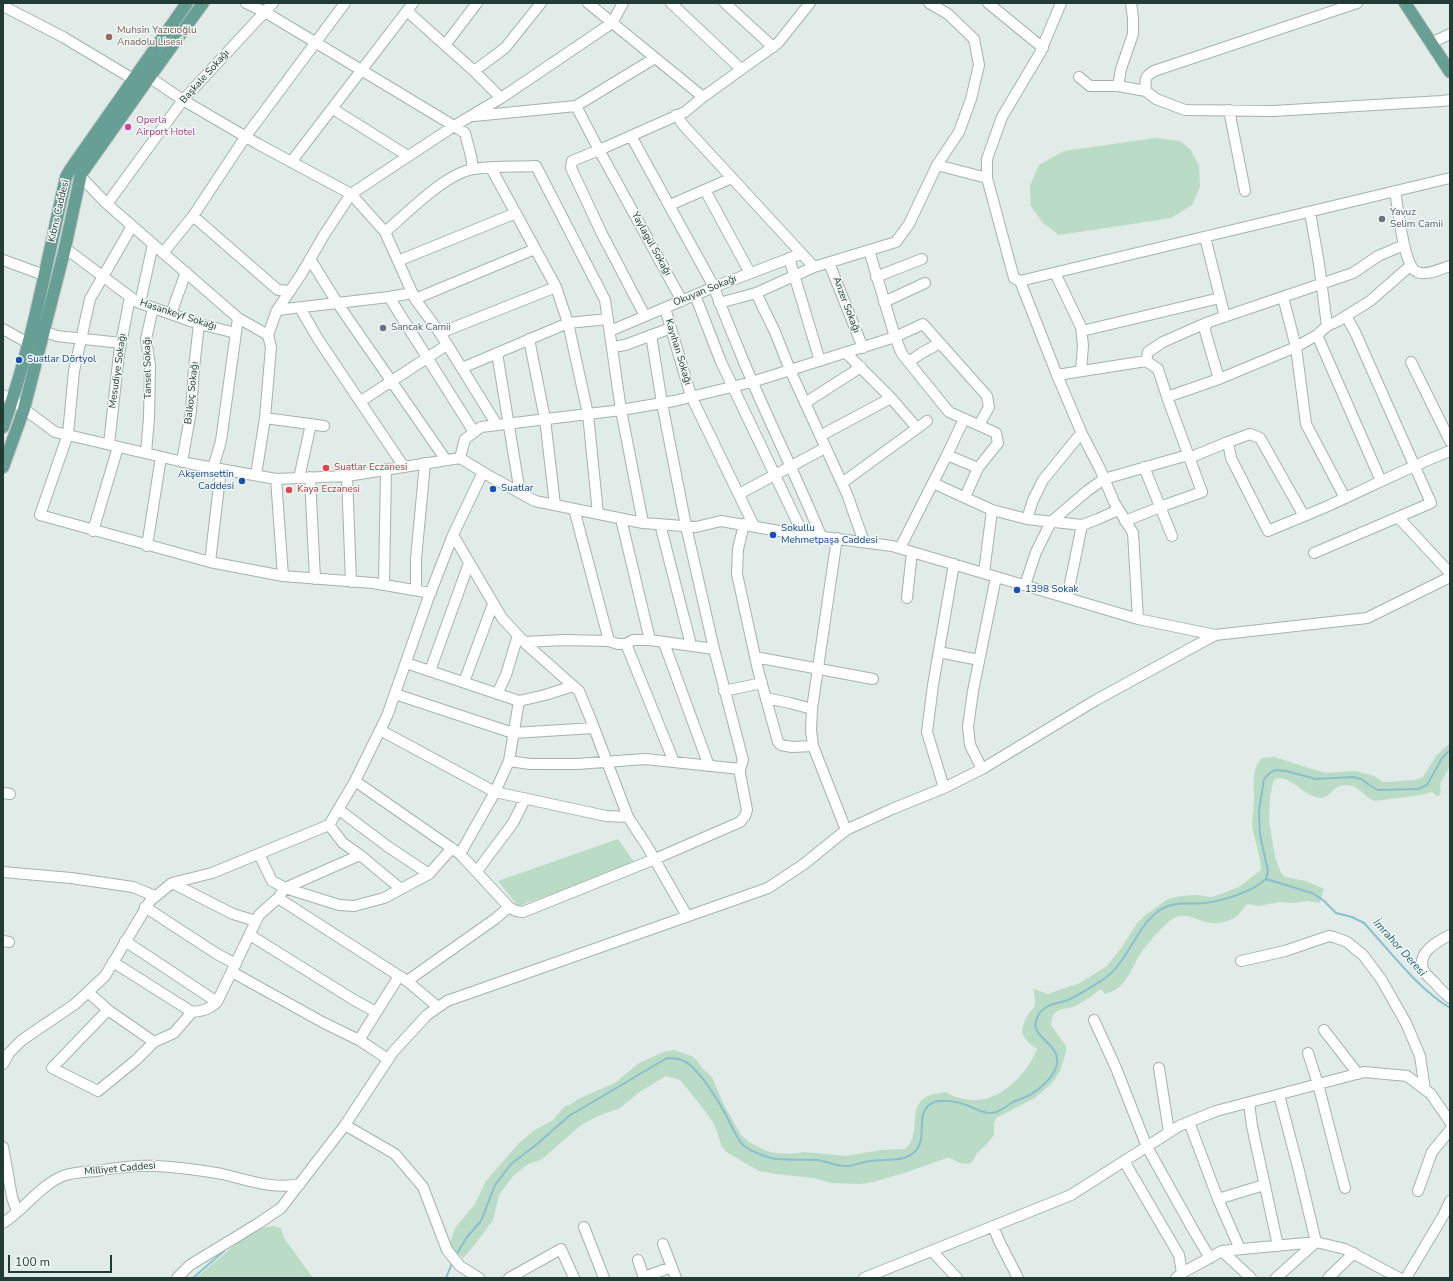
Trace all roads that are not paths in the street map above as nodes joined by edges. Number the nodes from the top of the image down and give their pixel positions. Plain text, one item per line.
1 (187, 3) edge
2 (203, 3) edge
3 (246, 3) edge
4 (273, 3) edge
5 (345, 3) edge
6 (477, 3) edge
7 (541, 3) edge
8 (588, 3) edge
9 (623, 3) edge
10 (670, 3) edge
11 (724, 3) edge
12 (929, 3) edge
13 (988, 3) edge
14 (1061, 3) edge
15 (1131, 3) edge
16 (1358, 3) edge
17 (1405, 3) edge
18 (806, 4) edge
19 (3, 6) edge
20 (410, 7) edge
21 (999, 7) edge
22 (265, 12) junction
23 (612, 22) junction
24 (1450, 34) edge
25 (315, 42) junction
26 (1431, 43) junction
27 (445, 45) junction
28 (773, 47) junction
29 (1043, 48) junction
30 (655, 58) junction
31 (741, 69) junction
32 (362, 70) junction
33 (474, 70) junction
34 (1450, 72) edge
35 (149, 77) junction
36 (1079, 77) dead end
37 (133, 79) junction
38 (1118, 86) junction
39 (1146, 91) junction
40 (702, 97) junction
41 (501, 98) junction
42 (183, 100) junction
43 (1450, 100) edge
44 (576, 106) junction
45 (333, 109) junction
46 (1229, 110) junction
47 (470, 116) junction
48 (676, 116) junction
49 (454, 126) junction
50 (246, 136) junction
51 (631, 136) junction
52 (599, 150) junction
53 (408, 156) junction
54 (291, 162) junction
55 (937, 165) junction
56 (491, 168) junction
57 (473, 169) junction
58 (81, 177) junction
59 (732, 178) junction
60 (987, 178) junction
61 (1450, 178) edge
62 (705, 190) junction
63 (1245, 191) dead end
64 (1395, 191) junction
65 (351, 194) junction
66 (107, 204) junction
67 (670, 205) junction
68 (1310, 212) junction
69 (516, 213) junction
70 (193, 216) junction
71 (132, 226) junction
72 (384, 232) junction
73 (1205, 237) junction
74 (153, 244) junction
75 (1404, 245) junction
76 (65, 248) junction
77 (535, 249) junction
78 (869, 250) junction
79 (163, 253) junction
80 (801, 254) junction
81 (789, 258) junction
82 (310, 259) junction
83 (922, 259) dead end
84 (3, 260) edge
85 (398, 261) junction
86 (829, 263) junction
87 (1410, 266) junction
88 (1450, 266) edge
89 (814, 267) junction
90 (186, 272) junction
91 (750, 273) junction
92 (1055, 273) junction
93 (44, 275) junction
94 (102, 277) junction
95 (794, 277) junction
96 (876, 277) junction
97 (1020, 281) junction
98 (925, 283) dead end
99 (1321, 284) junction
100 (556, 287) junction
101 (714, 287) junction
102 (290, 291) junction
103 (756, 294) junction
104 (694, 295) junction
105 (414, 296) junction
106 (1283, 296) junction
107 (130, 297) junction
108 (390, 297) junction
109 (1220, 298) junction
110 (682, 301) junction
111 (884, 302) junction
112 (140, 303) junction
113 (719, 303) junction
114 (338, 304) junction
115 (153, 308) junction
116 (300, 308) junction
117 (665, 308) junction
118 (277, 310) junction
119 (171, 314) junction
120 (645, 316) junction
121 (1346, 316) junction
122 (1225, 317) junction
123 (238, 318) junction
124 (608, 319) junction
125 (568, 323) junction
126 (1206, 323) junction
127 (200, 324) junction
128 (1327, 326) junction
129 (670, 328) junction
130 (3, 329) edge
131 (610, 331) junction
132 (236, 332) junction
133 (1082, 332) junction
134 (440, 333) junction
135 (34, 335) junction
136 (268, 335) junction
137 (651, 335) junction
138 (1317, 335) junction
139 (895, 337) junction
140 (82, 338) junction
141 (530, 339) junction
142 (121, 343) junction
143 (940, 343) junction
144 (447, 345) junction
145 (612, 347) junction
146 (1296, 347) junction
147 (863, 348) junction
148 (497, 353) junction
149 (846, 353) junction
150 (428, 358) junction
151 (1146, 361) junction
152 (820, 362) junction
153 (909, 362) junction
154 (1412, 362) dead end
155 (861, 367) junction
156 (462, 368) junction
157 (790, 370) junction
158 (1081, 371) junction
159 (1057, 375) junction
160 (1219, 379) junction
161 (392, 382) junction
162 (752, 382) junction
163 (732, 386) junction
164 (691, 396) junction
165 (1167, 396) junction
166 (8, 397) edge
167 (891, 398) junction
168 (361, 402) junction
169 (662, 403) junction
170 (805, 403) junction
171 (24, 409) junction
172 (621, 410) junction
173 (588, 414) junction
174 (265, 418) junction
175 (545, 419) junction
176 (964, 419) junction
177 (927, 421) dead end
178 (310, 424) junction
179 (510, 424) junction
180 (497, 425) junction
181 (979, 425) junction
182 (324, 426) dead end
183 (3, 427) edge
184 (917, 428) junction
185 (474, 432) junction
186 (68, 434) junction
187 (1082, 434) junction
188 (820, 436) junction
189 (1450, 441) edge
190 (1228, 442) junction
191 (114, 445) junction
192 (825, 448) junction
193 (1450, 451) edge
194 (146, 453) junction
195 (947, 455) junction
196 (161, 457) junction
197 (1189, 457) junction
198 (460, 458) junction
199 (446, 460) junction
200 (182, 462) junction
201 (425, 463) junction
202 (791, 466) junction
203 (1414, 466) junction
204 (3, 467) edge
205 (404, 467) junction
206 (1144, 467) junction
207 (217, 468) junction
208 (978, 468) junction
209 (386, 470) junction
210 (482, 472) junction
211 (774, 474) junction
212 (256, 475) junction
213 (347, 476) junction
214 (310, 477) junction
215 (299, 478) junction
216 (276, 479) junction
217 (1104, 479) junction
218 (1381, 481) junction
219 (933, 482) junction
220 (842, 483) junction
221 (520, 493) junction
222 (739, 494) junction
223 (965, 498) junction
224 (1345, 498) junction
225 (556, 505) junction
226 (1160, 508) junction
227 (574, 509) junction
228 (992, 510) junction
229 (1118, 510) junction
230 (598, 514) junction
231 (1304, 516) junction
232 (1398, 517) junction
233 (621, 519) junction
234 (1028, 519) junction
235 (1125, 521) junction
236 (1051, 522) junction
237 (643, 523) junction
238 (660, 524) junction
239 (749, 525) junction
240 (1082, 525) junction
241 (686, 526) junction
242 (93, 531) junction
243 (803, 534) junction
244 (453, 536) junction
245 (820, 536) junction
246 (1172, 536) dead end
247 (837, 538) junction
248 (864, 542) junction
249 (146, 546) junction
250 (900, 548) junction
251 (912, 552) junction
252 (1314, 553) dead end
253 (210, 562) junction
254 (469, 563) junction
255 (954, 564) junction
256 (984, 573) junction
257 (1450, 573) edge
258 (283, 576) junction
259 (996, 577) junction
260 (1450, 577) edge
261 (315, 579) junction
262 (351, 582) junction
263 (384, 585) junction
264 (1025, 585) junction
265 (416, 590) junction
266 (431, 593) junction
267 (907, 598) dead end
268 (1067, 598) junction
269 (493, 604) junction
270 (1138, 619) junction
271 (1215, 635) junction
272 (521, 639) junction
273 (650, 640) junction
274 (609, 641) junction
275 (664, 642) junction
276 (626, 644) junction
277 (691, 645) junction
278 (714, 649) junction
279 (939, 652) junction
280 (755, 657) junction
281 (979, 660) junction
282 (406, 663) junction
283 (819, 668) junction
284 (430, 671) junction
285 (873, 678) dead end
286 (464, 682) junction
287 (762, 683) junction
288 (573, 686) junction
289 (724, 691) junction
290 (395, 694) junction
291 (497, 694) junction
292 (766, 698) junction
293 (519, 701) junction
294 (812, 709) junction
295 (594, 728) junction
296 (380, 730) junction
297 (513, 733) junction
298 (813, 746) junction
299 (509, 761) junction
300 (607, 762) junction
301 (674, 762) junction
302 (709, 766) junction
303 (740, 769) junction
304 (982, 769) junction
305 (354, 781) junction
306 (944, 788) junction
307 (495, 792) junction
308 (525, 799) junction
309 (338, 809) junction
310 (628, 817) junction
311 (329, 825) junction
312 (846, 830) junction
313 (456, 851) junction
314 (259, 854) junction
315 (360, 854) junction
316 (655, 859) junction
317 (477, 871) junction
318 (3, 872) edge
319 (429, 874) junction
320 (172, 883) junction
321 (285, 888) junction
322 (401, 889) junction
323 (155, 896) junction
324 (278, 898) junction
325 (145, 907) junction
326 (509, 907) junction
327 (687, 916) junction
328 (256, 921) junction
329 (250, 935) junction
330 (1450, 935) edge
331 (125, 941) junction
332 (1241, 961) dead end
333 (113, 962) junction
334 (234, 968) junction
335 (403, 978) junction
336 (88, 992) junction
337 (1450, 998) edge
338 (217, 1002) junction
339 (438, 1007) junction
340 (108, 1010) junction
341 (192, 1012) junction
342 (376, 1012) junction
343 (1094, 1020) dead end
344 (1324, 1030) dead end
345 (359, 1040) junction
346 (154, 1042) junction
347 (1308, 1053) dead end
348 (388, 1059) junction
349 (3, 1064) edge
350 (1159, 1068) dead end
351 (1358, 1074) junction
352 (1318, 1084) junction
353 (1425, 1090) junction
354 (1279, 1095) junction
355 (1249, 1103) junction
356 (1189, 1122) junction
357 (1450, 1122) edge
358 (345, 1124) junction
359 (1450, 1130) edge
360 (1169, 1132) junction
361 (3, 1147) edge
362 (1147, 1147) junction
363 (1124, 1161) junction
364 (300, 1184) junction
365 (1264, 1185) junction
366 (1345, 1188) dead end
367 (1418, 1191) dead end
368 (1218, 1199) junction
369 (1450, 1201) edge
370 (17, 1212) junction
371 (3, 1223) edge
372 (993, 1226) junction
373 (584, 1227) dead end
374 (1316, 1242) junction
375 (663, 1244) dead end
376 (1278, 1246) junction
377 (1240, 1249) junction
378 (932, 1250) junction
379 (1222, 1251) junction
380 (1354, 1253) junction
381 (1210, 1258) junction
382 (638, 1260) dead end
383 (672, 1267) junction
384 (1387, 1275) edge
385 (1179, 1276) edge
386 (644, 1277) edge
387 (177, 1278) edge
388 (479, 1278) edge
389 (509, 1278) edge
390 (574, 1278) edge
391 (604, 1278) edge
392 (676, 1278) edge
393 (864, 1278) edge
394 (957, 1278) edge
395 (1018, 1278) edge
396 (1251, 1278) edge
397 (1276, 1278) edge
398 (1328, 1278) edge
399 (1400, 1278) edge
400 (1406, 1278) edge

1 - 37 main road, Kıbrıs Caddesi
2 - 35 main road
3 - 22 street
4 - 22 street, Başkale Sokağı
5 - 25 street
6 - 27 street
7 - 33 street
8 - 23 street
9 - 23 street
10 - 31 street
11 - 28 street
12 - 55 street
13 - 21 street
14 - 29 street
15 - 38 street
16 - 39 street
17 - 26 main road
18 - 28 street
19 - 37 street
20 - 27 street
20 - 32 street
21 - 29 street
22 - 25 street
22 - 42 street, Başkale Sokağı
23 - 30 street
23 - 41 street
24 - 26 street
25 - 32 street
25 - 50 street
26 - 34 main road
27 - 33 street
28 - 31 street
29 - 60 street
30 - 40 street
30 - 44 street
31 - 40 street
32 - 45 street
32 - 49 street
33 - 41 street
35 - 37 street
35 - 42 street
35 - 58 main road
36 - 38 street
37 - 93 main road, Kıbrıs Caddesi
38 - 39 street
39 - 46 street
40 - 48 street
41 - 47 street
42 - 50 street
42 - 66 street, Başkale Sokağı
43 - 46 street
44 - 47 street
44 - 52 street, Yaylagül Sokağı
45 - 53 street
45 - 54 street
46 - 63 street
47 - 49 street
48 - 51 street
48 - 59 street
49 - 53 street
49 - 57 street
50 - 54 street
50 - 70 street
51 - 52 street
51 - 67 street
52 - 110 street, Yaylagül Sokağı
52 - 120 street
53 - 65 street
54 - 65 street
55 - 60 street
55 - 78 street
56 - 57 street
56 - 69 street
56 - 124 street
57 - 72 street
58 - 66 street
58 - 76 main road
59 - 62 street
59 - 80 street
60 - 97 street
61 - 64 street
62 - 67 street
62 - 91 street
64 - 68 street
64 - 75 street
65 - 72 street
65 - 82 street
66 - 71 street
67 - 101 street
68 - 73 street
68 - 99 street
69 - 77 street
69 - 85 street
70 - 79 street
70 - 102 street
71 - 74 street
71 - 94 street
72 - 85 street
73 - 92 street
73 - 109 street
74 - 79 street
74 - 112 street
75 - 87 street
75 - 99 street
76 - 94 street, Hasankeyf Sokağı
76 - 135 main road
77 - 100 street
77 - 105 street
78 - 86 street
78 - 96 street
79 - 90 street
80 - 81 street, Okuyan Sokağı
80 - 89 street
81 - 91 street, Okuyan Sokağı
81 - 95 street
82 - 102 street
82 - 114 street
83 - 96 street
84 - 93 street
85 - 105 street
86 - 89 street
86 - 147 street, Anzer Sokağı
87 - 88 street
87 - 121 street
89 - 95 street
90 - 119 street
90 - 123 street
91 - 101 street, Okuyan Sokağı
92 - 97 street
92 - 133 street
93 - 135 main road, Kıbrıs Caddesi
94 - 107 street, Hasankeyf Sokağı
94 - 140 street
95 - 103 street
95 - 152 street
96 - 111 street
97 - 159 street
98 - 111 street
99 - 106 street
99 - 128 street
100 - 125 street
100 - 134 street
101 - 104 street, Okuyan Sokağı
101 - 113 street
102 - 118 street
103 - 113 street
103 - 157 street
104 - 110 street, Okuyan Sokağı
104 - 163 street
105 - 108 street
105 - 134 street
106 - 122 street
106 - 146 street
107 - 112 street, Hasankeyf Sokağı
107 - 142 street, Mesudiye Sokağı
108 - 114 street
108 - 150 street
109 - 122 street
109 - 133 street
110 - 117 street, Okuyan Sokağı
111 - 139 street
112 - 115 street, Hasankeyf Sokağı
113 - 162 street
114 - 116 street
114 - 161 street
115 - 119 street, Hasankeyf Sokağı
115 - 194 street, Tansel Sokağı
116 - 118 street
116 - 168 street
117 - 120 street, Okuyan Sokağı
117 - 129 street, Kayıhan Sokağı
118 - 136 street
119 - 127 street, Hasankeyf Sokağı
120 - 131 street, Okuyan Sokağı
121 - 128 street
121 - 203 street
122 - 126 street
123 - 132 street
123 - 136 street
124 - 125 street
124 - 131 street
125 - 141 street
125 - 173 street
126 - 151 street
126 - 160 street
127 - 132 street, Hasankeyf Sokağı
127 - 200 street, Balkoç Sokağı
128 - 138 street
129 - 137 street
129 - 164 street, Kayıhan Sokağı
130 - 135 street
131 - 145 street
132 - 207 street
133 - 158 street
134 - 144 street
135 - 140 street
135 - 166 main road, Kıbrıs Caddesi
135 - 171 main road
136 - 174 street
137 - 145 street
137 - 169 street
138 - 146 street
138 - 218 street
139 - 143 street
139 - 147 street
139 - 153 street
140 - 142 street
140 - 186 street
141 - 148 street
141 - 175 street
142 - 191 street, Mesudiye Sokağı
143 - 153 street
143 - 181 street
144 - 150 street
144 - 156 street
145 - 172 street
146 - 160 street
146 - 224 street
147 - 149 street
148 - 156 street
148 - 179 street
149 - 152 street
149 - 155 street
150 - 161 street
150 - 185 street
151 - 158 street
151 - 165 street
152 - 157 street
153 - 176 street
154 - 189 street
155 - 167 street
155 - 170 street
156 - 180 street
157 - 162 street
157 - 170 street
158 - 159 street
159 - 187 street
160 - 165 street
161 - 168 street
161 - 199 street
162 - 163 street
162 - 202 street
163 - 164 street
163 - 211 street
164 - 169 street
164 - 222 street, Kayıhan Sokağı
165 - 197 street
166 - 171 street
166 - 183 main road, Kıbrıs Caddesi
167 - 184 street
167 - 188 street
168 - 205 street
169 - 172 street
169 - 241 street
170 - 188 street
171 - 186 street
171 - 204 main road
172 - 173 street
172 - 237 street
173 - 175 street
173 - 230 street
174 - 178 street
174 - 212 street
175 - 179 street
175 - 225 street
176 - 181 street
176 - 195 street
177 - 184 street
178 - 182 street
178 - 215 street
179 - 180 street
179 - 221 street
180 - 185 street
181 - 208 street
184 - 220 street
185 - 198 street
186 - 191 street
186 - 242 street
187 - 217 street
187 - 234 street
188 - 192 street
190 - 197 street
190 - 231 street
190 - 231 street
191 - 194 street
191 - 242 street, Mesudiye Sokağı
192 - 202 street
192 - 220 street
193 - 203 street
194 - 196 street
195 - 208 street
195 - 219 street
196 - 200 street
196 - 249 street
197 - 206 street
197 - 226 street
198 - 199 street
198 - 210 street
199 - 201 street
200 - 207 street
201 - 205 street
201 - 265 street
202 - 211 street
202 - 245 street
203 - 218 street
203 - 232 street
205 - 209 street
206 - 217 street
206 - 226 street
207 - 212 street
207 - 253 street
208 - 223 street
209 - 213 street
209 - 263 street
210 - 221 street
210 - 244 street
211 - 222 street
211 - 243 street
212 - 216 street
213 - 214 street
213 - 262 street
214 - 215 street
214 - 261 street
215 - 216 street
216 - 258 street
217 - 229 street
217 - 236 street
218 - 224 street
219 - 223 street
219 - 250 street
220 - 248 street
221 - 225 street
222 - 239 street, Kayıhan Sokağı
223 - 228 street
224 - 231 street
225 - 227 street
226 - 235 street
226 - 246 street
227 - 230 street
227 - 274 street
228 - 234 street
228 - 256 street
229 - 235 street
229 - 240 street
230 - 233 street
232 - 252 street
232 - 257 street
233 - 237 street
233 - 273 street
234 - 236 street
235 - 270 street
236 - 240 street
236 - 264 street
237 - 238 street
238 - 241 street
238 - 277 street
239 - 241 street
239 - 243 street
239 - 280 street
240 - 268 street
241 - 278 street
242 - 249 street
243 - 245 street
244 - 254 street
244 - 266 street
245 - 247 street
247 - 248 street
247 - 283 street
248 - 250 street
249 - 253 street
250 - 251 street
251 - 255 street
251 - 267 street
253 - 258 street
254 - 269 street
254 - 284 street
255 - 256 street
255 - 279 street
256 - 259 street
258 - 261 street
259 - 264 street
259 - 281 street
260 - 271 street
261 - 262 street
262 - 263 street
263 - 265 street
264 - 268 street
265 - 266 street
266 - 282 street
268 - 270 street
269 - 272 street
269 - 286 street
270 - 271 street
271 - 304 street
272 - 274 street
272 - 288 street
272 - 291 street
273 - 275 street
273 - 276 street
274 - 276 street
275 - 277 street
275 - 302 street
276 - 301 street
277 - 278 street
278 - 289 street
279 - 281 street
279 - 306 street
280 - 283 street
280 - 287 street
281 - 304 street
282 - 284 street
282 - 290 street
283 - 285 street
283 - 294 street
284 - 286 street
286 - 291 street
287 - 289 street
287 - 292 street
288 - 293 street
288 - 295 street
289 - 303 street
290 - 296 street
290 - 297 street
291 - 293 street
292 - 294 street
292 - 298 street
293 - 297 street
294 - 298 street
295 - 297 street
295 - 300 street
296 - 305 street
296 - 307 street
297 - 299 street
298 - 312 street
299 - 300 street
299 - 307 street
300 - 301 street
300 - 310 street
301 - 302 street
302 - 303 street
303 - 316 street
304 - 306 street
305 - 309 street
305 - 313 street
306 - 312 street
307 - 308 street
307 - 313 street
308 - 310 street
308 - 317 street
309 - 311 street
309 - 319 street
310 - 316 street
311 - 314 street
311 - 315 street
312 - 327 street
313 - 317 street
313 - 319 street
314 - 320 street
314 - 321 street
315 - 321 street
315 - 322 street
316 - 326 street
316 - 327 street
317 - 326 street
318 - 323 street
319 - 322 street
320 - 323 street
320 - 328 street
321 - 322 street
321 - 324 street
323 - 325 street
324 - 328 street
324 - 335 street
325 - 331 street
325 - 334 street
326 - 335 street
327 - 339 street
328 - 329 street
329 - 334 street
329 - 342 street
330 - 337 street
331 - 333 street
331 - 338 street
332 - 353 street
333 - 336 street
333 - 341 street
334 - 338 street
334 - 345 street
335 - 339 street
335 - 342 street
336 - 340 street
336 - 349 street
338 - 341 street
339 - 348 street
340 - 346 street
340 - 346 street
341 - 346 street
342 - 345 street
343 - 362 street
344 - 351 street
345 - 348 street
347 - 352 street
348 - 358 street
350 - 360 street
351 - 352 street
351 - 353 street
352 - 354 street
352 - 366 street
353 - 357 street
354 - 355 street
354 - 374 street
355 - 356 street
355 - 365 street
356 - 360 street
356 - 368 street
358 - 364 street
358 - 388 street
359 - 367 street
360 - 362 street
361 - 370 street
362 - 363 street
362 - 381 street
363 - 372 street
363 - 385 street
364 - 370 street, Milliyet Caddesi
364 - 387 street
365 - 368 street
365 - 376 street
368 - 377 street
369 - 400 street
370 - 371 street, Milliyet Caddesi
372 - 378 street
372 - 395 street
373 - 391 street
374 - 376 street
374 - 380 street
374 - 397 street
375 - 383 street
376 - 377 street
377 - 379 street
378 - 393 street
378 - 394 street
379 - 381 street
379 - 396 street
380 - 384 street
380 - 398 street
381 - 385 street
382 - 386 street
383 - 386 street
383 - 392 street
384 - 399 street
389 - 390 street

